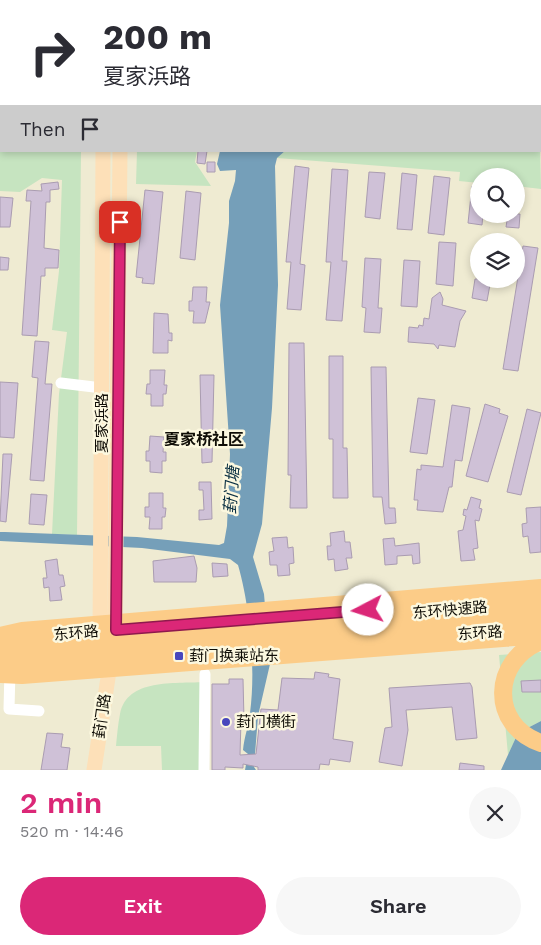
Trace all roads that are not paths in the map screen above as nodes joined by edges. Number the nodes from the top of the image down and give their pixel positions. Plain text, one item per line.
1 (103, 152) edge
2 (120, 152) edge
3 (102, 293) junction
4 (119, 293) junction
5 (61, 383) dead end
6 (102, 388) junction
7 (109, 532) junction
8 (108, 549) junction
9 (541, 588) edge
10 (541, 595) edge
11 (541, 603) edge
12 (541, 620) edge
13 (541, 628) edge
14 (116, 630) junction
15 (99, 631) junction
16 (541, 635) edge
17 (0, 638) edge
18 (541, 641) edge
19 (0, 647) edge
20 (110, 662) junction
21 (2, 669) edge
22 (205, 674) dead end
23 (38, 712) dead end
24 (541, 743) edge
25 (94, 770) edge
26 (204, 770) edge

1 - 3 main road, 夏家浜路
2 - 4 main road, 夏家浜路
3 - 4 main road
3 - 6 main road, 夏家浜路
4 - 7 main road, 夏家浜路
5 - 6 street
6 - 7 main road, 夏家浜路
7 - 8 main road, 夏家浜路
8 - 14 main road, 夏家浜路
8 - 15 main road, 夏家浜路
9 - 17 highway
10 - 14 main road, 东环路
11 - 19 highway, 东环快速路
12 - 21 highway, 东环快速路
13 - 20 main road, 东环路
14 - 15 main road, 东环路
14 - 20 main road, 夏家浜路
15 - 17 main road, 东环路
15 - 20 main road, 夏家浜路
16 - 21 highway
18 - 24 highway
20 - 21 main road, 东环路
20 - 25 main road, 葑门路
21 - 23 street
22 - 26 street

